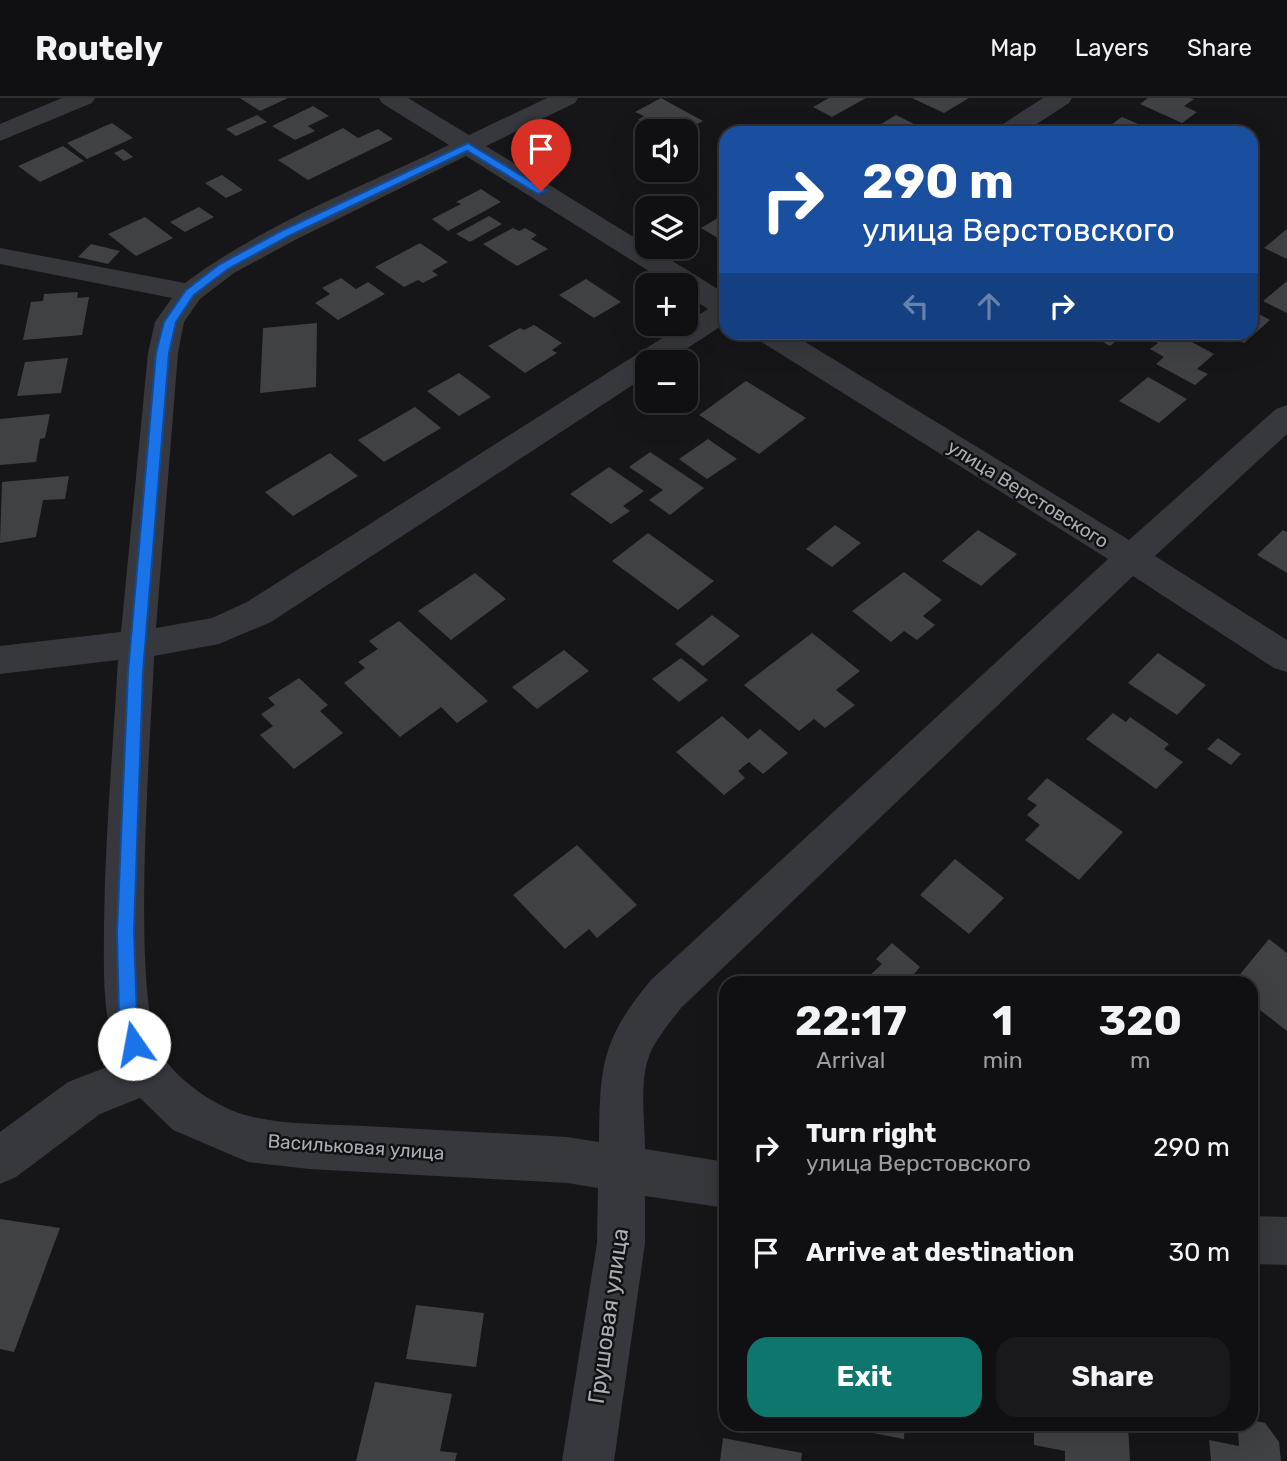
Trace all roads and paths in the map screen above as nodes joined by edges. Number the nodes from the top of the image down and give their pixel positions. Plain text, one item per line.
1 (83, 98) edge
2 (391, 98) edge
3 (566, 98) edge
4 (1060, 98) edge
5 (1017, 126) edge
6 (0, 133) edge
7 (468, 146) junction
8 (0, 256) edge
9 (190, 293) junction
10 (719, 305) edge
11 (719, 314) edge
12 (780, 340) edge
13 (1287, 416) edge
14 (1131, 558) junction
15 (137, 646) junction
16 (1287, 658) edge
17 (0, 660) edge
18 (147, 1073) junction
19 (0, 1161) edge
20 (623, 1170) junction
21 (719, 1184) edge
22 (1258, 1240) edge
23 (1287, 1241) edge
24 (588, 1461) edge

1 - 6 street
2 - 7 street
3 - 7 street, Васильковая улица
4 - 5 street
7 - 9 street, Васильковая улица
7 - 10 street
8 - 9 street
9 - 15 street, Васильковая улица
11 - 15 street
12 - 14 street, улица Верстовского
13 - 14 street, Грушовая улица
14 - 16 street, улица Верстовского
14 - 20 street, Грушовая улица
15 - 17 street
15 - 18 street, Васильковая улица
18 - 19 street
18 - 20 street, Васильковая улица
20 - 21 street, Васильковая улица
20 - 24 street, Грушовая улица
22 - 23 street

